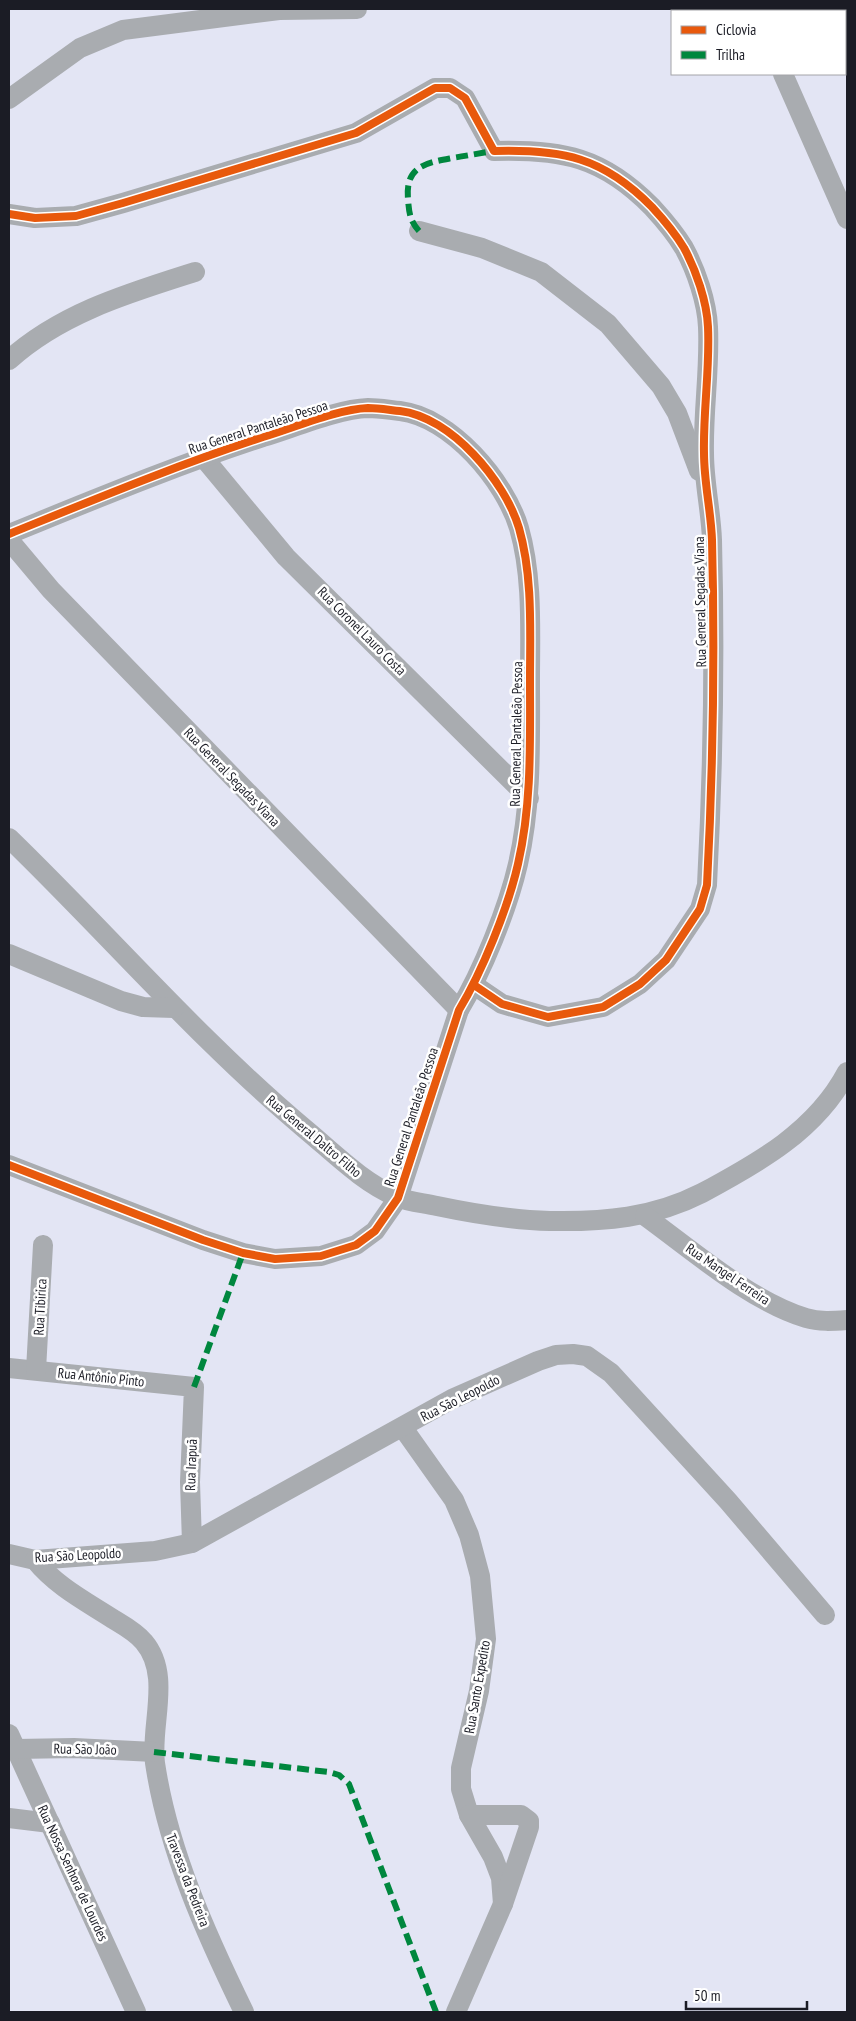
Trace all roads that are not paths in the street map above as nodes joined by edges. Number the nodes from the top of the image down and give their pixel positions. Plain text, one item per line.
1 (353, 9) edge
2 (357, 9) edge
3 (783, 75) edge
4 (9, 99) edge
5 (9, 214) edge
6 (847, 219) edge
7 (419, 231) dead end
8 (194, 272) dead end
9 (9, 360) edge
10 (203, 457) junction
11 (706, 487) junction
12 (9, 534) edge
13 (9, 540) edge
14 (529, 798) junction
15 (9, 838) edge
16 (9, 954) edge
17 (474, 985) junction
18 (174, 1008) junction
19 (459, 1010) junction
20 (847, 1072) edge
21 (9, 1165) edge
22 (398, 1198) junction
23 (645, 1216) junction
24 (43, 1244) dead end
25 (847, 1320) edge
26 (9, 1368) edge
27 (36, 1370) junction
28 (194, 1386) joint
29 (403, 1428) junction
30 (192, 1543) junction
31 (9, 1554) edge
32 (35, 1560) junction
33 (825, 1616) dead end
34 (13, 1742) edge
35 (154, 1752) junction
36 (469, 1815) junction
37 (9, 1818) edge
38 (50, 1823) junction
39 (503, 1904) junction
40 (136, 2012) edge
41 (244, 2012) edge
42 (456, 2012) edge

1 - 2 street
1 - 4 street
3 - 6 street
5 - 11 street, Rua General Segadas Viana
7 - 11 street, Rua General Segadas Viana
8 - 9 street
10 - 12 street, Rua General Pantaleão Pessoa
10 - 14 street, Rua Coronel Lauro Costa
10 - 14 street, Rua General Pantaleão Pessoa
11 - 17 street, Rua General Segadas Viana
13 - 19 street, Rua General Segadas Viana
14 - 17 street, Rua General Pantaleão Pessoa
15 - 18 street, Rua General Daltro Filho
16 - 18 street
17 - 19 street, Rua General Pantaleão Pessoa
18 - 22 street, Rua General Daltro Filho
19 - 22 street, Rua General Pantaleão Pessoa
20 - 23 street, Rua General Daltro Filho
21 - 22 street, Rua General Pantaleão Pessoa
22 - 23 street, Rua General Daltro Filho
23 - 25 street, Rua Mangel Ferreira
24 - 27 street, Rua Tibirica
26 - 27 street, Rua Antônio Pinto
27 - 28 street, Rua Antônio Pinto
28 - 30 street, Rua Irapuã
29 - 30 street, Rua São Leopoldo
29 - 33 street, Rua São Leopoldo
29 - 36 street, Rua Santo Expedito
30 - 32 street, Rua São Leopoldo
31 - 32 street, Rua São Leopoldo
32 - 35 street, Travessa da Pedreira
34 - 35 street, Rua São João
34 - 38 street, Rua Nossa Senhora de Lourdes
35 - 41 street, Travessa da Pedreira
36 - 39 street, Rua Santo Expedito
36 - 39 street, Rua Santo Expedito
37 - 38 street
38 - 40 street, Rua Nossa Senhora de Lourdes
39 - 42 street, Rua Santo Expedito

